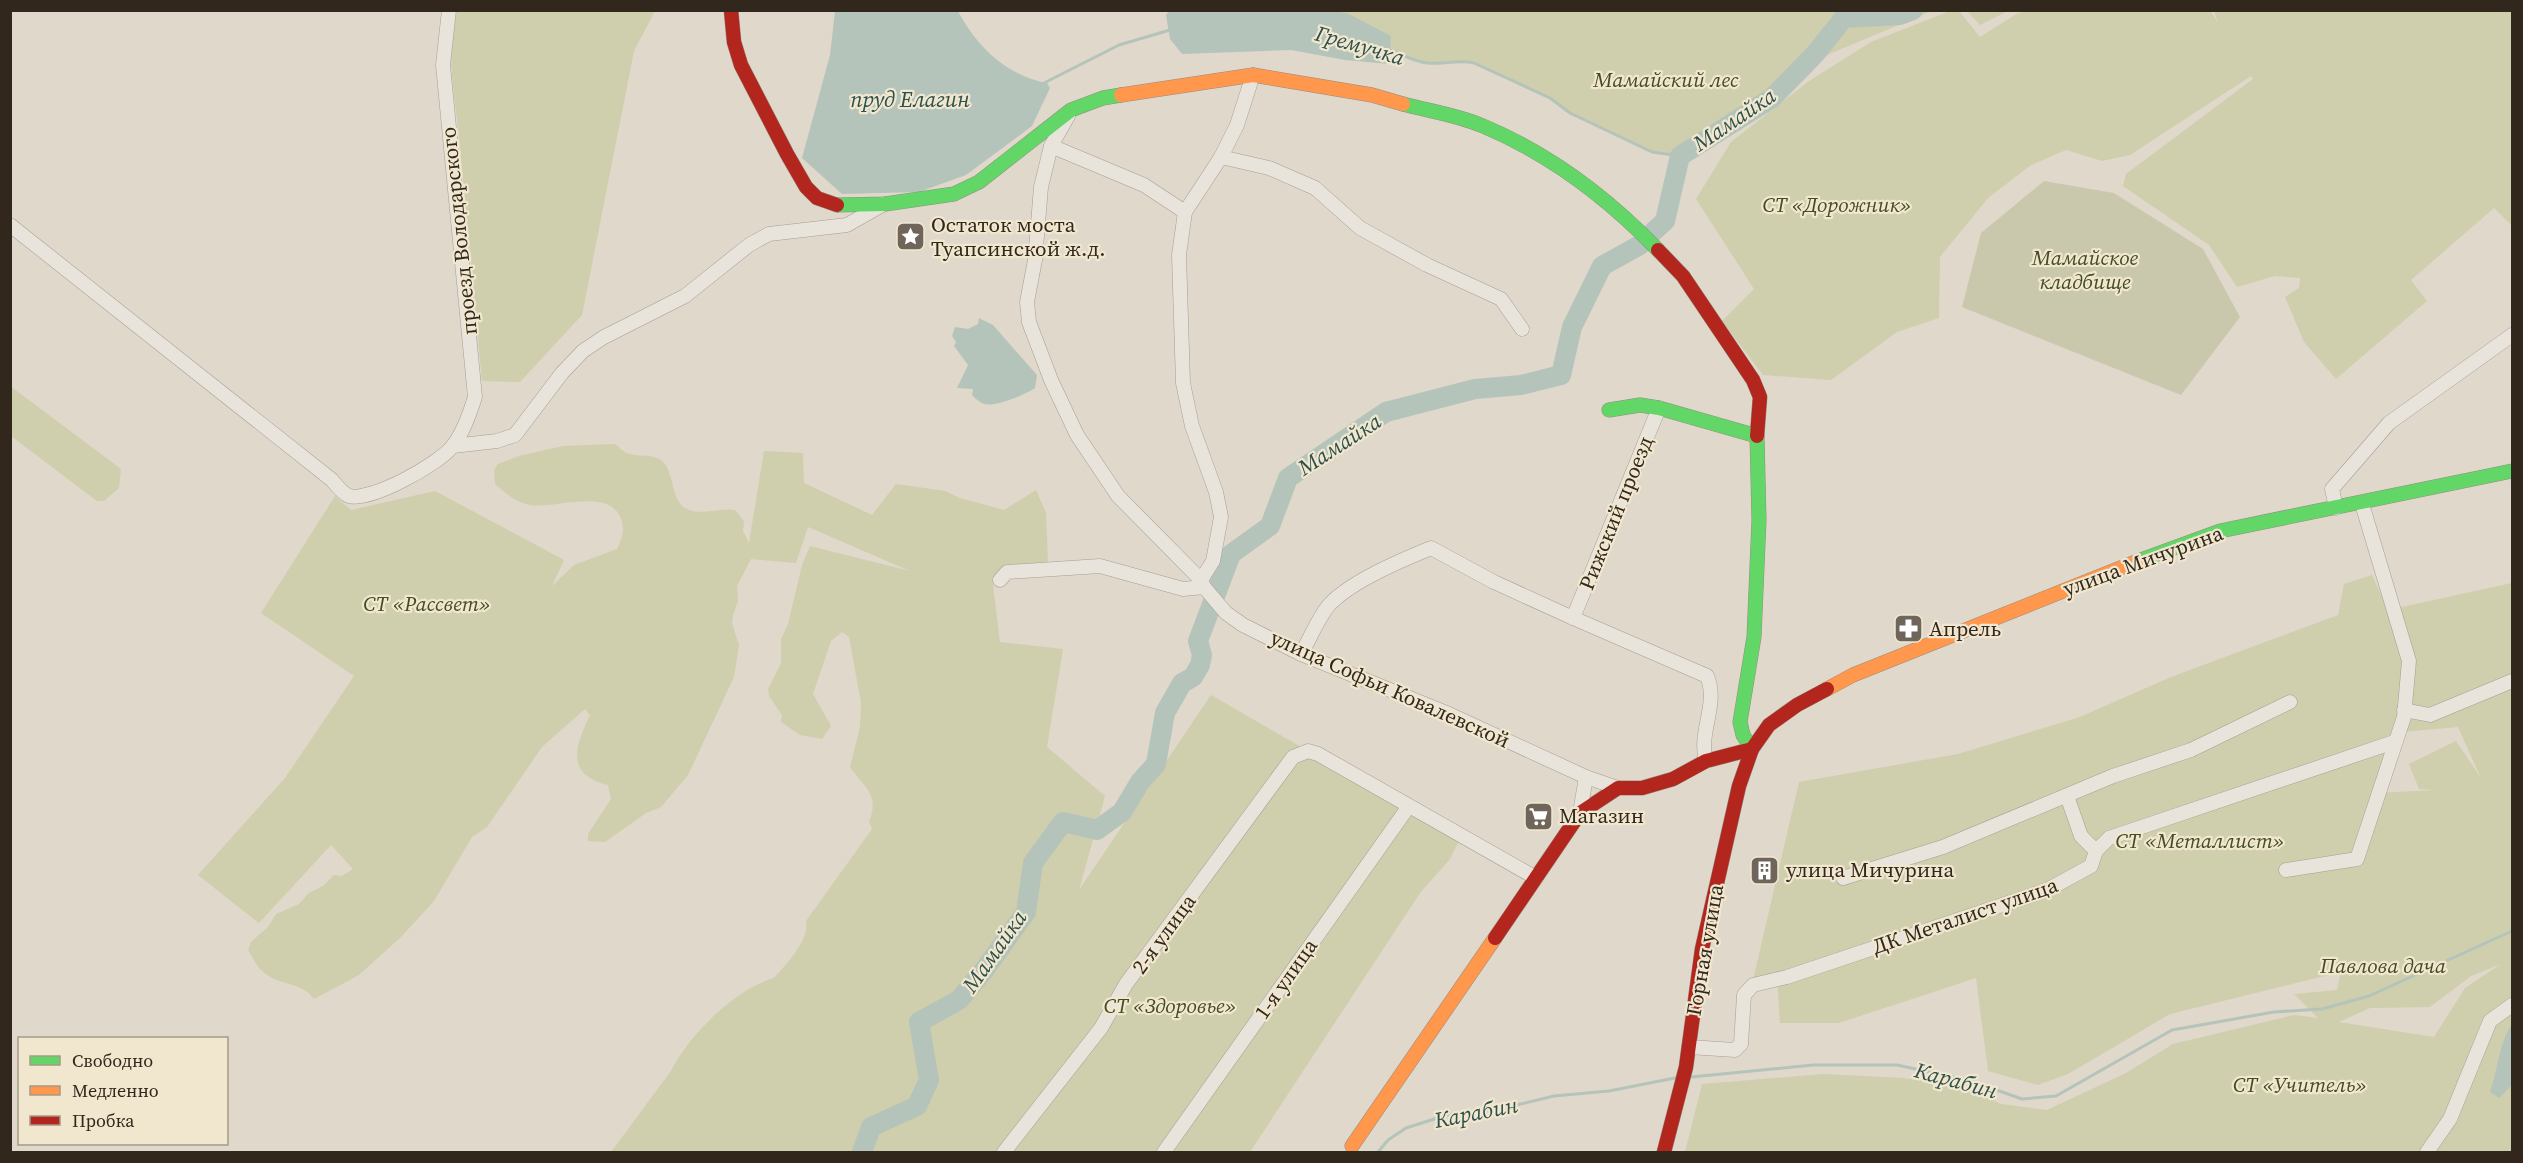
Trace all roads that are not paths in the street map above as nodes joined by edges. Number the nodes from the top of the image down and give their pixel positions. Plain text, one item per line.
1 (449, 10) edge
2 (731, 10) edge
3 (1253, 75) junction
4 (1071, 110) junction
5 (1051, 146) junction
6 (1221, 157) junction
7 (885, 204) junction
8 (1185, 212) junction
9 (10, 225) edge
10 (1522, 329) dead end
11 (2512, 335) edge
12 (1659, 408) junction
13 (1609, 410) dead end
14 (1757, 436) junction
15 (453, 446) junction
16 (2512, 471) edge
17 (2362, 504) junction
18 (2336, 508) junction
19 (1000, 580) dead end
20 (1204, 586) junction
21 (1573, 618) junction
22 (1301, 654) junction
23 (2512, 681) edge
24 (2290, 702) dead end
25 (2404, 710) junction
26 (2394, 742) junction
27 (1752, 749) junction
28 (1706, 761) junction
29 (1586, 777) junction
30 (1618, 788) junction
31 (2067, 796) junction
32 (1409, 807) junction
33 (1581, 813) junction
34 (2096, 851) junction
35 (2286, 870) dead end
36 (1536, 878) junction
37 (1843, 878) dead end
38 (2512, 1005) edge
39 (1689, 1047) junction
40 (1352, 1146) dead end
41 (1004, 1152) edge
42 (1164, 1152) edge
43 (1664, 1152) edge
44 (2427, 1152) edge

1 - 15 street, проезд Володарского
2 - 7 street
3 - 4 street
3 - 6 street
3 - 14 street
4 - 5 street, улица Софьи Ковалевской
4 - 7 street
5 - 8 street
5 - 20 street, улица Софьи Ковалевской
6 - 8 street
6 - 10 street
7 - 15 street
8 - 20 street
9 - 15 street
11 - 18 street
12 - 13 street
12 - 14 street
12 - 21 street, Рижский проезд
14 - 27 street
16 - 17 street, улица Мичурина
17 - 18 street, улица Мичурина
17 - 25 street
18 - 27 street, улица Мичурина
19 - 20 street
20 - 22 street, улица Софьи Ковалевской
21 - 22 street
21 - 28 street
22 - 29 street, улица Софьи Ковалевской
23 - 25 street
24 - 31 street
25 - 26 street
26 - 34 street, ДК Металист улица
26 - 35 street
27 - 28 street
27 - 39 street, Горная улица
28 - 30 street
29 - 30 street, улица Софьи Ковалевской
29 - 33 street
30 - 33 street
31 - 34 street
31 - 37 street
32 - 36 street
32 - 41 street, 2-я улица
32 - 42 street, 1-я улица
33 - 36 street
34 - 39 street, ДК Металист улица
36 - 40 street
38 - 44 street
39 - 43 street, Горная улица

